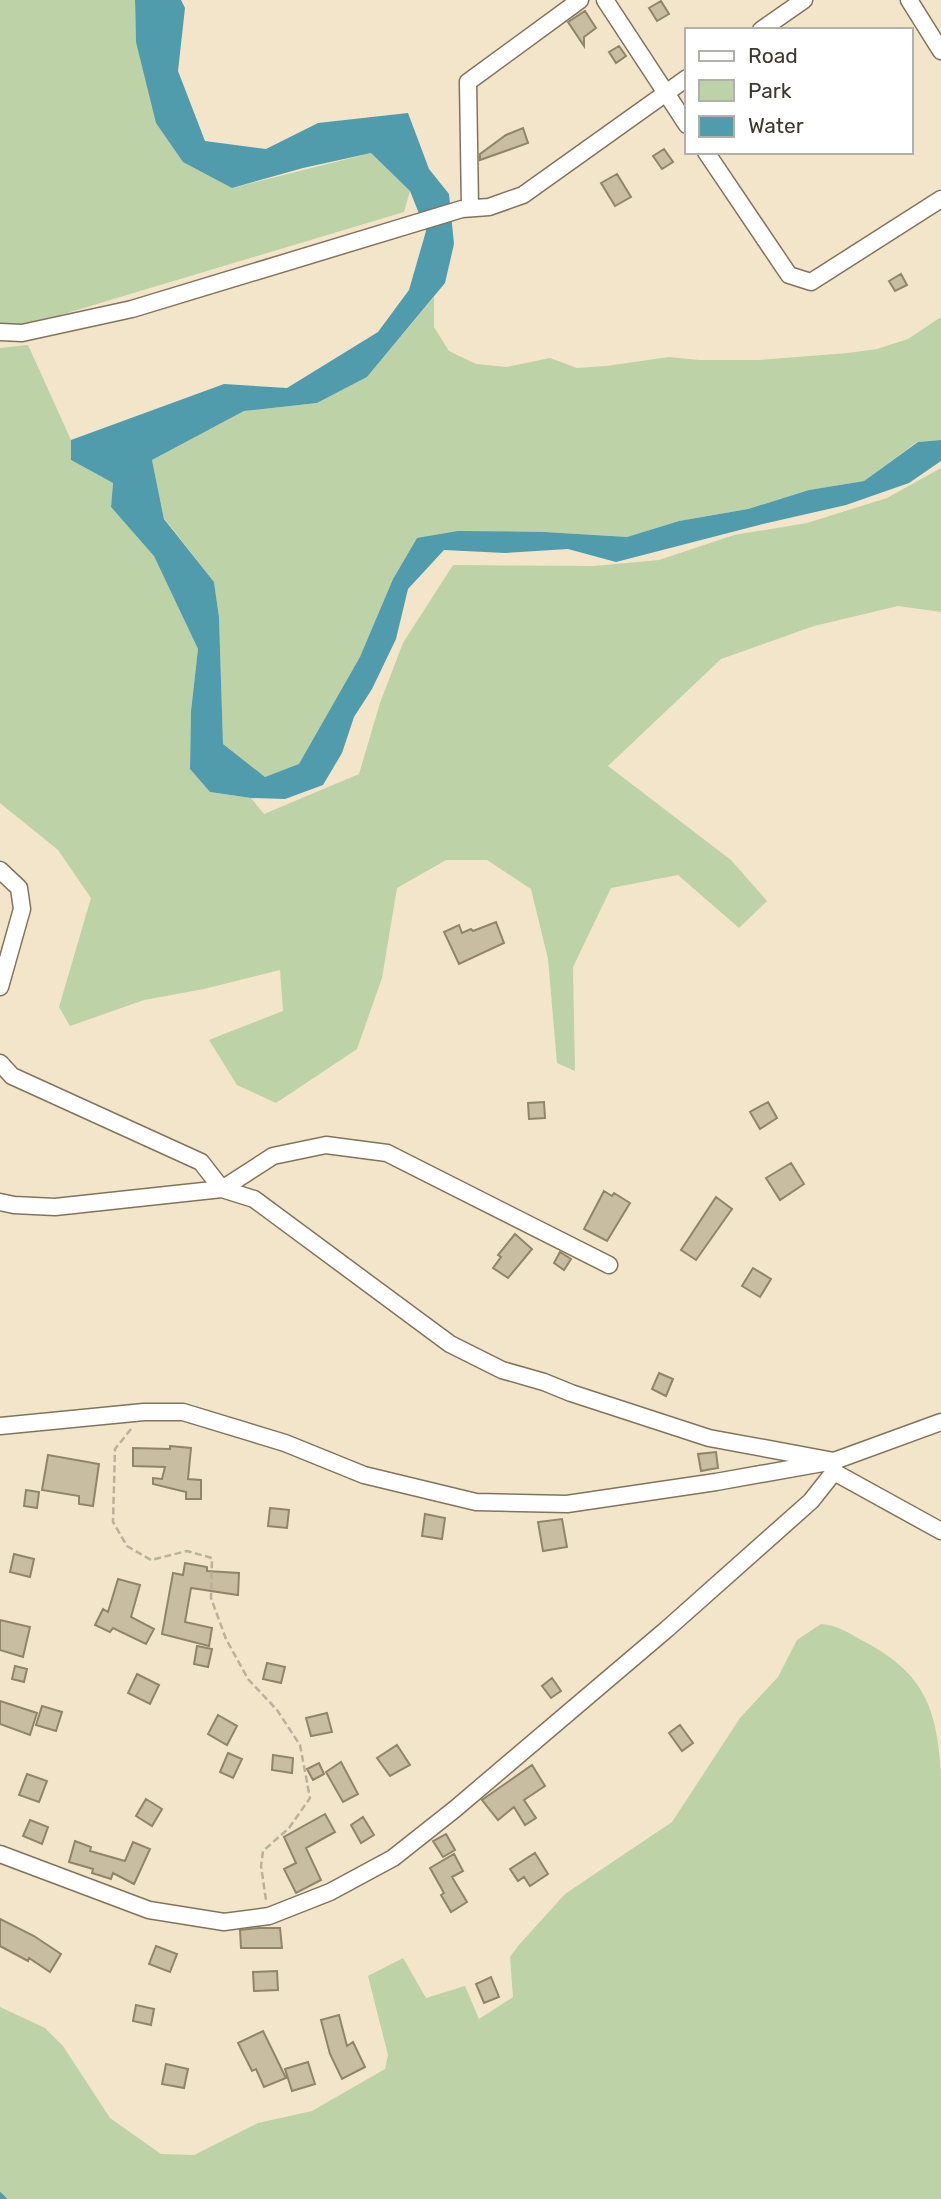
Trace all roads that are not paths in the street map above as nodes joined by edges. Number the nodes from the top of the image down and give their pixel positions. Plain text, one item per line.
1 (580, 0) edge
2 (605, 0) edge
3 (804, 0) edge
4 (909, 0) edge
5 (764, 28) edge
6 (941, 51) edge
7 (685, 79) edge
8 (665, 92) junction
9 (685, 122) edge
10 (707, 154) edge
11 (941, 199) edge
12 (466, 209) junction
13 (0, 332) edge
14 (0, 870) edge
15 (0, 987) edge
16 (0, 1063) edge
17 (222, 1189) junction
18 (0, 1202) edge
19 (609, 1265) dead end
20 (941, 1408) edge
21 (933, 1424) edge
22 (0, 1426) edge
23 (834, 1467) junction
24 (941, 1531) edge
25 (0, 1854) edge

1 - 12 street
2 - 8 street
3 - 5 street
4 - 6 street
7 - 8 street
8 - 9 street
8 - 12 street
10 - 11 street
12 - 13 street
14 - 15 street
16 - 17 street
17 - 18 street
17 - 19 street
17 - 23 street
20 - 21 street
21 - 23 street
22 - 23 street
23 - 24 street
23 - 25 street

